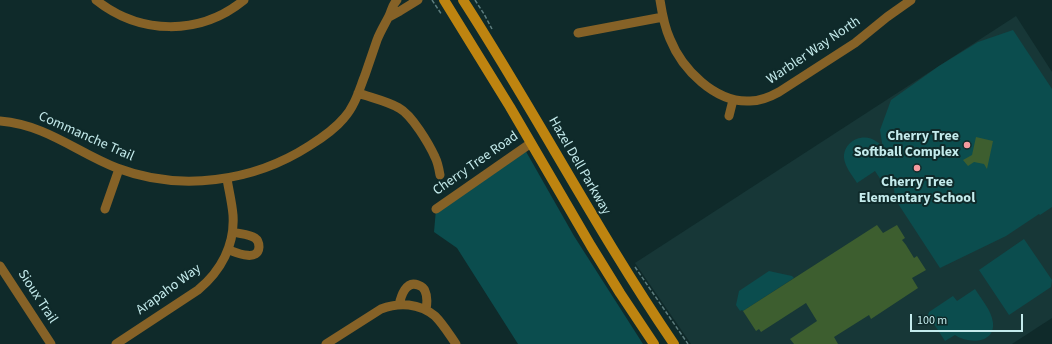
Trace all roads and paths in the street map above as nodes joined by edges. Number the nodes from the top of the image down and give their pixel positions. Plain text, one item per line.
1 (96, 0) edge
2 (244, 0) edge
3 (397, 0) edge
4 (418, 0) edge
5 (432, 0) edge
6 (444, 0) edge
7 (463, 0) edge
8 (660, 0) edge
9 (911, 0) edge
10 (434, 3) dead end
11 (389, 17) junction
12 (663, 17) junction
13 (578, 33) dead end
14 (358, 93) junction
15 (733, 100) junction
16 (729, 116) dead end
17 (0, 121) edge
18 (531, 143) junction
19 (119, 169) junction
20 (440, 175) dead end
21 (227, 179) junction
22 (105, 209) dead end
23 (436, 209) dead end
24 (233, 232) junction
25 (228, 250) junction
26 (0, 266) edge
27 (634, 266) dead end
28 (399, 305) junction
29 (426, 310) junction
30 (52, 344) edge
31 (116, 344) edge
32 (326, 344) edge
33 (456, 344) edge
34 (654, 344) edge
35 (674, 344) edge
36 (688, 344) edge

1 - 2 street
3 - 11 street, Commanche Trail
4 - 11 street
5 - 10 path
6 - 18 main road
7 - 35 main road, Hazel Dell Parkway
8 - 12 street, Warbler Way North
9 - 15 street, Warbler Way North
11 - 14 street, Commanche Trail
12 - 13 street
12 - 15 street, Warbler Way North
14 - 20 street
14 - 21 street, Commanche Trail
15 - 16 street
17 - 19 street, Commanche Trail
18 - 23 street, Cherry Tree Road
18 - 34 main road
19 - 21 street, Commanche Trail
19 - 22 street
21 - 24 street, Arapaho Way
24 - 25 street, Arapaho Way
24 - 25 street
25 - 31 street, Arapaho Way
26 - 30 street, Sioux Trail
27 - 36 path
28 - 29 street
28 - 29 street
28 - 32 street
29 - 33 street

